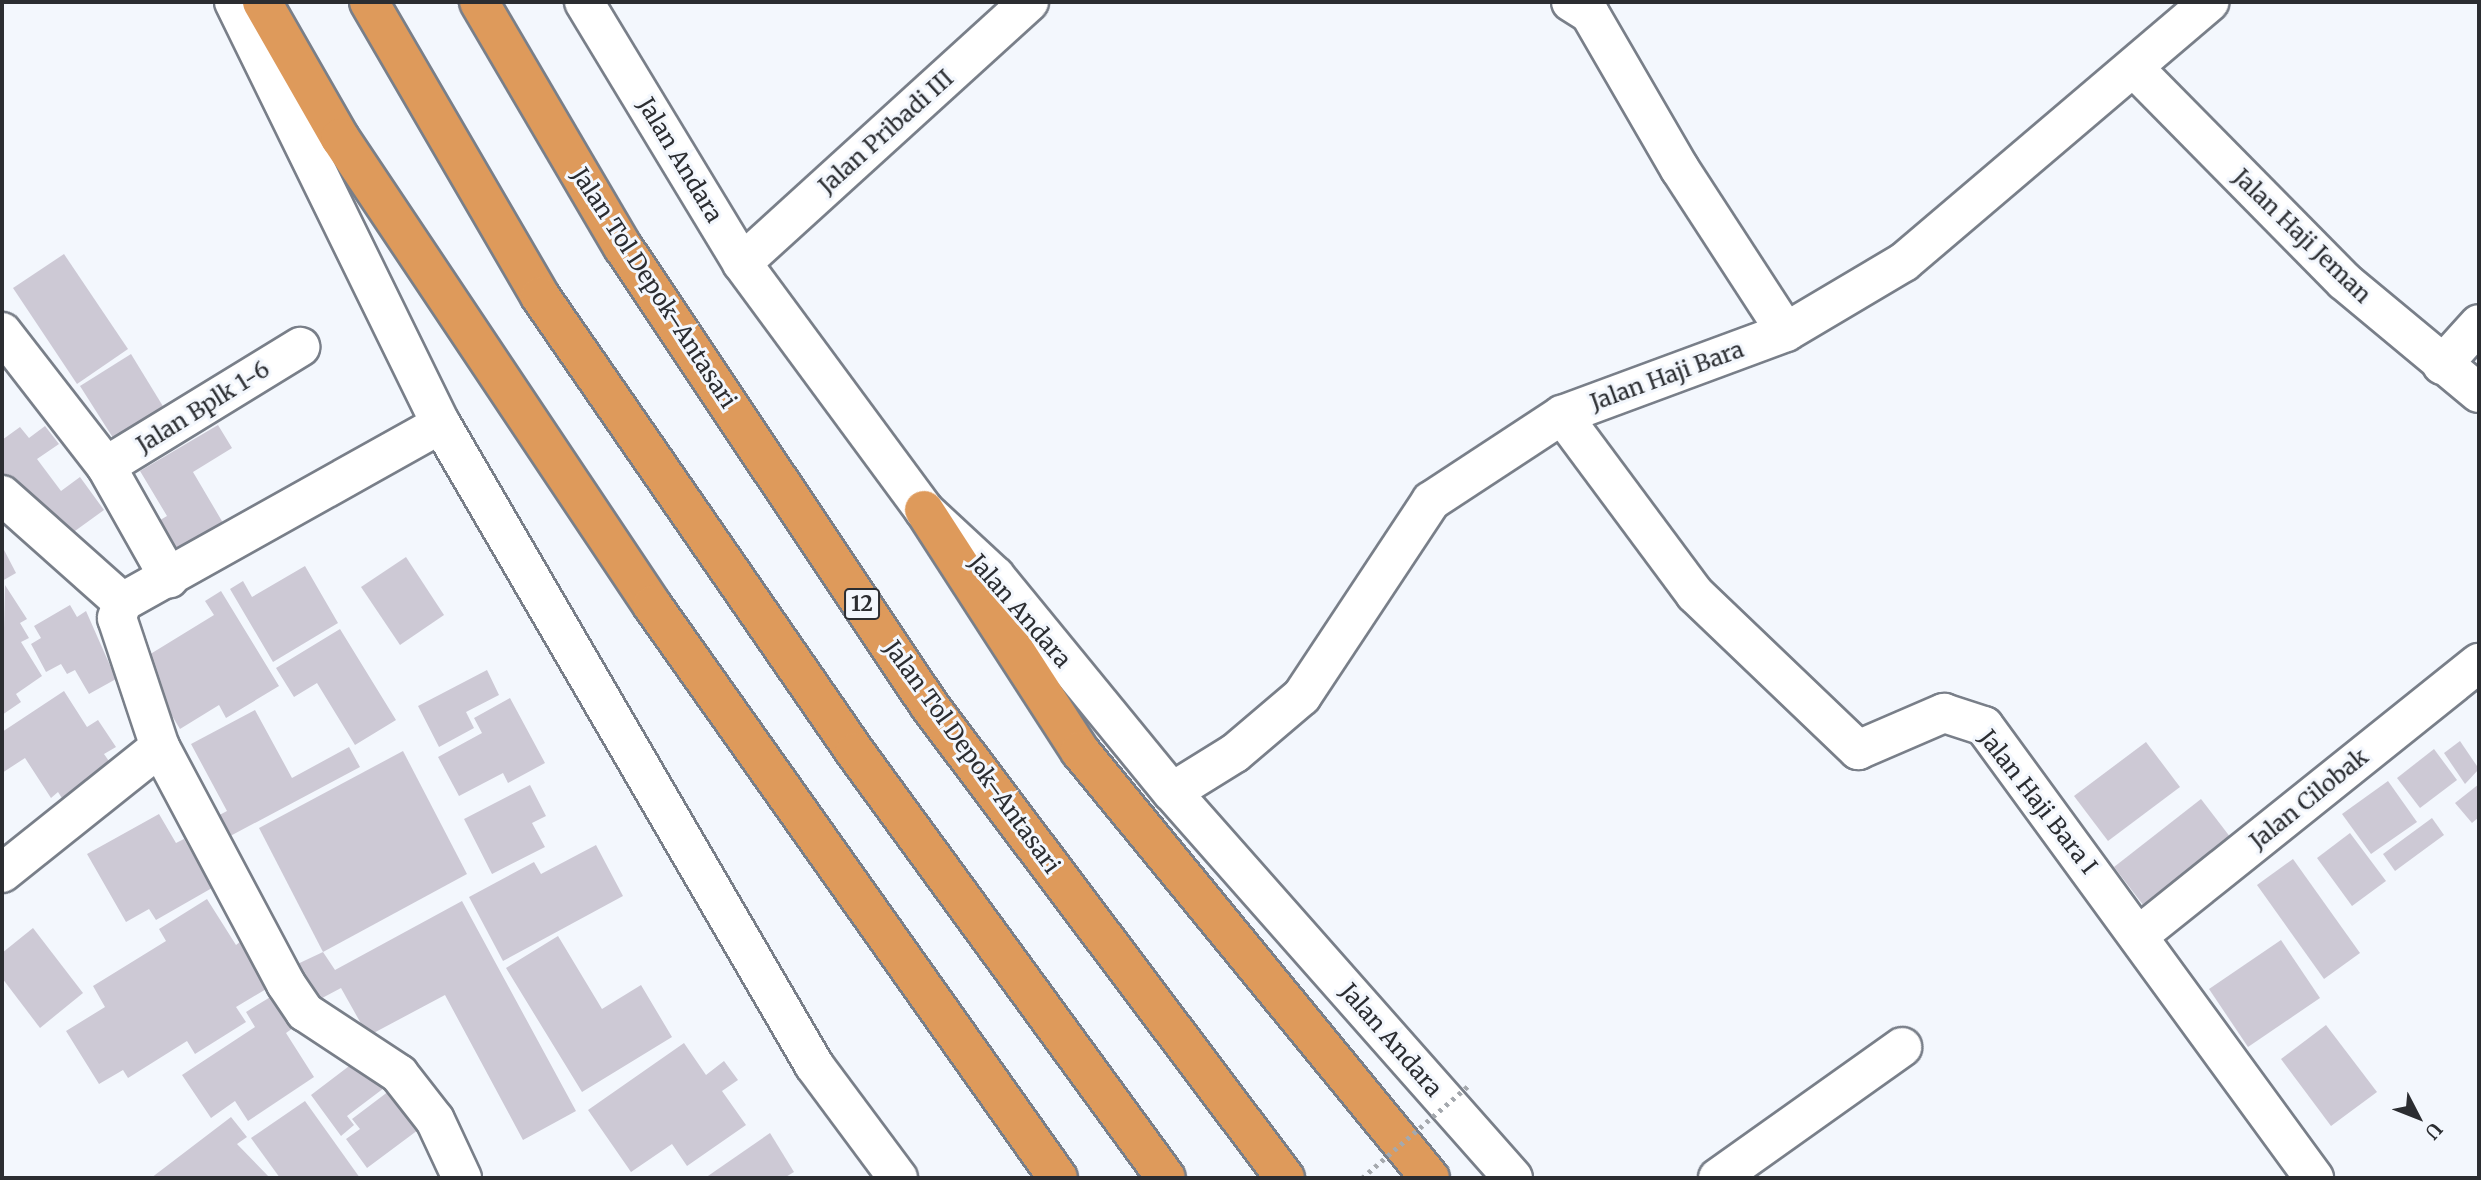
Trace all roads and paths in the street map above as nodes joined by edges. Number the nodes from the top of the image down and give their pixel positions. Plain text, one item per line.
1 (233, 2) edge
2 (262, 2) edge
3 (369, 2) edge
4 (479, 2) edge
5 (584, 2) edge
6 (1029, 2) edge
7 (1571, 2) edge
8 (2209, 2) edge
9 (2134, 68) junction
10 (742, 263) junction
11 (2479, 324) edge
12 (2, 332) edge
13 (1786, 332) junction
14 (300, 347) dead end
15 (2442, 365) junction
16 (2479, 393) edge
17 (1562, 415) junction
18 (440, 424) junction
19 (106, 467) junction
20 (2, 495) edge
21 (923, 510) junction
22 (169, 578) junction
23 (122, 603) junction
24 (2479, 663) edge
25 (160, 747) junction
26 (1172, 792) junction
27 (2, 873) edge
28 (2138, 936) junction
29 (1902, 1046) dead end
30 (1469, 1085) dead end
31 (1736, 1173) edge
32 (462, 1178) edge
33 (898, 1178) edge
34 (1058, 1178) edge
35 (1166, 1178) edge
36 (1285, 1178) edge
37 (1362, 1178) edge
38 (1430, 1178) edge
39 (1513, 1178) edge
40 (2314, 1178) edge

1 - 18 street
2 - 34 highway
3 - 35 highway
4 - 36 highway, Jalan Tol Depok–Antasari / 12
5 - 10 street, Jalan Andara
6 - 10 street, Jalan Pribadi III
7 - 13 street
8 - 9 street, Jalan Haji Bara
9 - 13 street, Jalan Haji Bara
9 - 15 street, Jalan Haji Jeman
10 - 21 street, Jalan Andara
11 - 15 street
12 - 19 street
13 - 17 street, Jalan Haji Bara
14 - 19 street, Jalan Bplk 1-6
15 - 16 street, Jalan Haji Jeman
17 - 26 street, Jalan Haji Bara
17 - 28 street, Jalan Haji Bara I
18 - 22 street
18 - 33 street
19 - 22 street
20 - 23 street
21 - 26 street, Jalan Andara
21 - 38 highway
22 - 23 street
23 - 25 street
24 - 28 street, Jalan Cilobak
25 - 27 street
25 - 32 street
26 - 39 street, Jalan Andara
28 - 40 street, Jalan Haji Bara I
29 - 31 street
30 - 37 path, bridge

